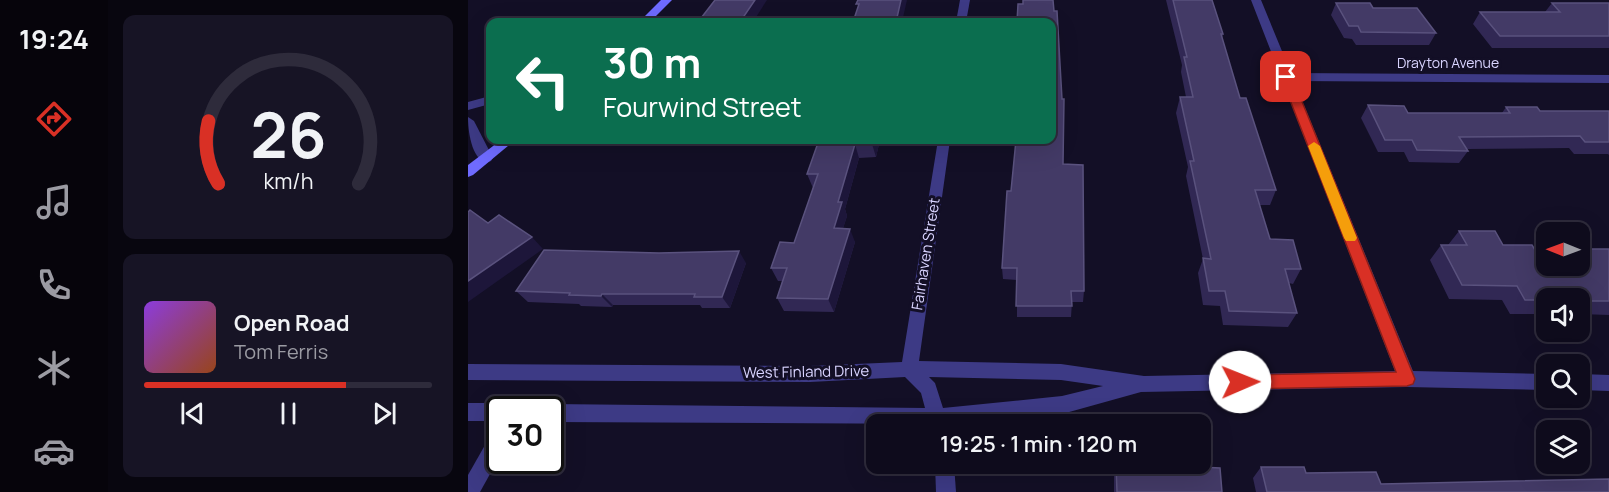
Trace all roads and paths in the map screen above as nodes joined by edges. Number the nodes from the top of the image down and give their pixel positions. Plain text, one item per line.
1 (667, 0) edge
2 (965, 0) edge
3 (1256, 0) edge
4 (648, 18) edge
5 (963, 18) edge
6 (1286, 77) junction
7 (1609, 79) edge
8 (486, 101) edge
9 (468, 106) edge
10 (468, 122) edge
11 (504, 144) edge
12 (943, 144) edge
13 (486, 158) junction
14 (468, 172) edge
15 (909, 369) junction
16 (468, 372) edge
17 (1407, 379) junction
18 (1536, 382) edge
19 (1590, 382) edge
20 (1609, 383) edge
21 (1144, 384) junction
22 (468, 412) edge
23 (486, 412) edge
24 (564, 413) edge
25 (936, 414) edge
26 (992, 414) edge
27 (866, 420) edge
28 (486, 462) edge
29 (945, 474) edge
30 (469, 492) edge
31 (946, 492) edge

1 - 4 main road
2 - 5 street
3 - 6 street
6 - 7 street, Drayton Avenue
6 - 17 street
8 - 9 street
10 - 13 street
11 - 13 main road
12 - 15 street, Fairhaven Street
13 - 14 main road
15 - 16 street, West Finland Drive
15 - 21 street, West Finland Drive
15 - 25 street
17 - 18 street, West Finland Drive
17 - 21 street, West Finland Drive
19 - 20 street
21 - 26 street, West Finland Drive
22 - 23 street
24 - 27 street, West Finland Drive
28 - 30 street
29 - 31 street

